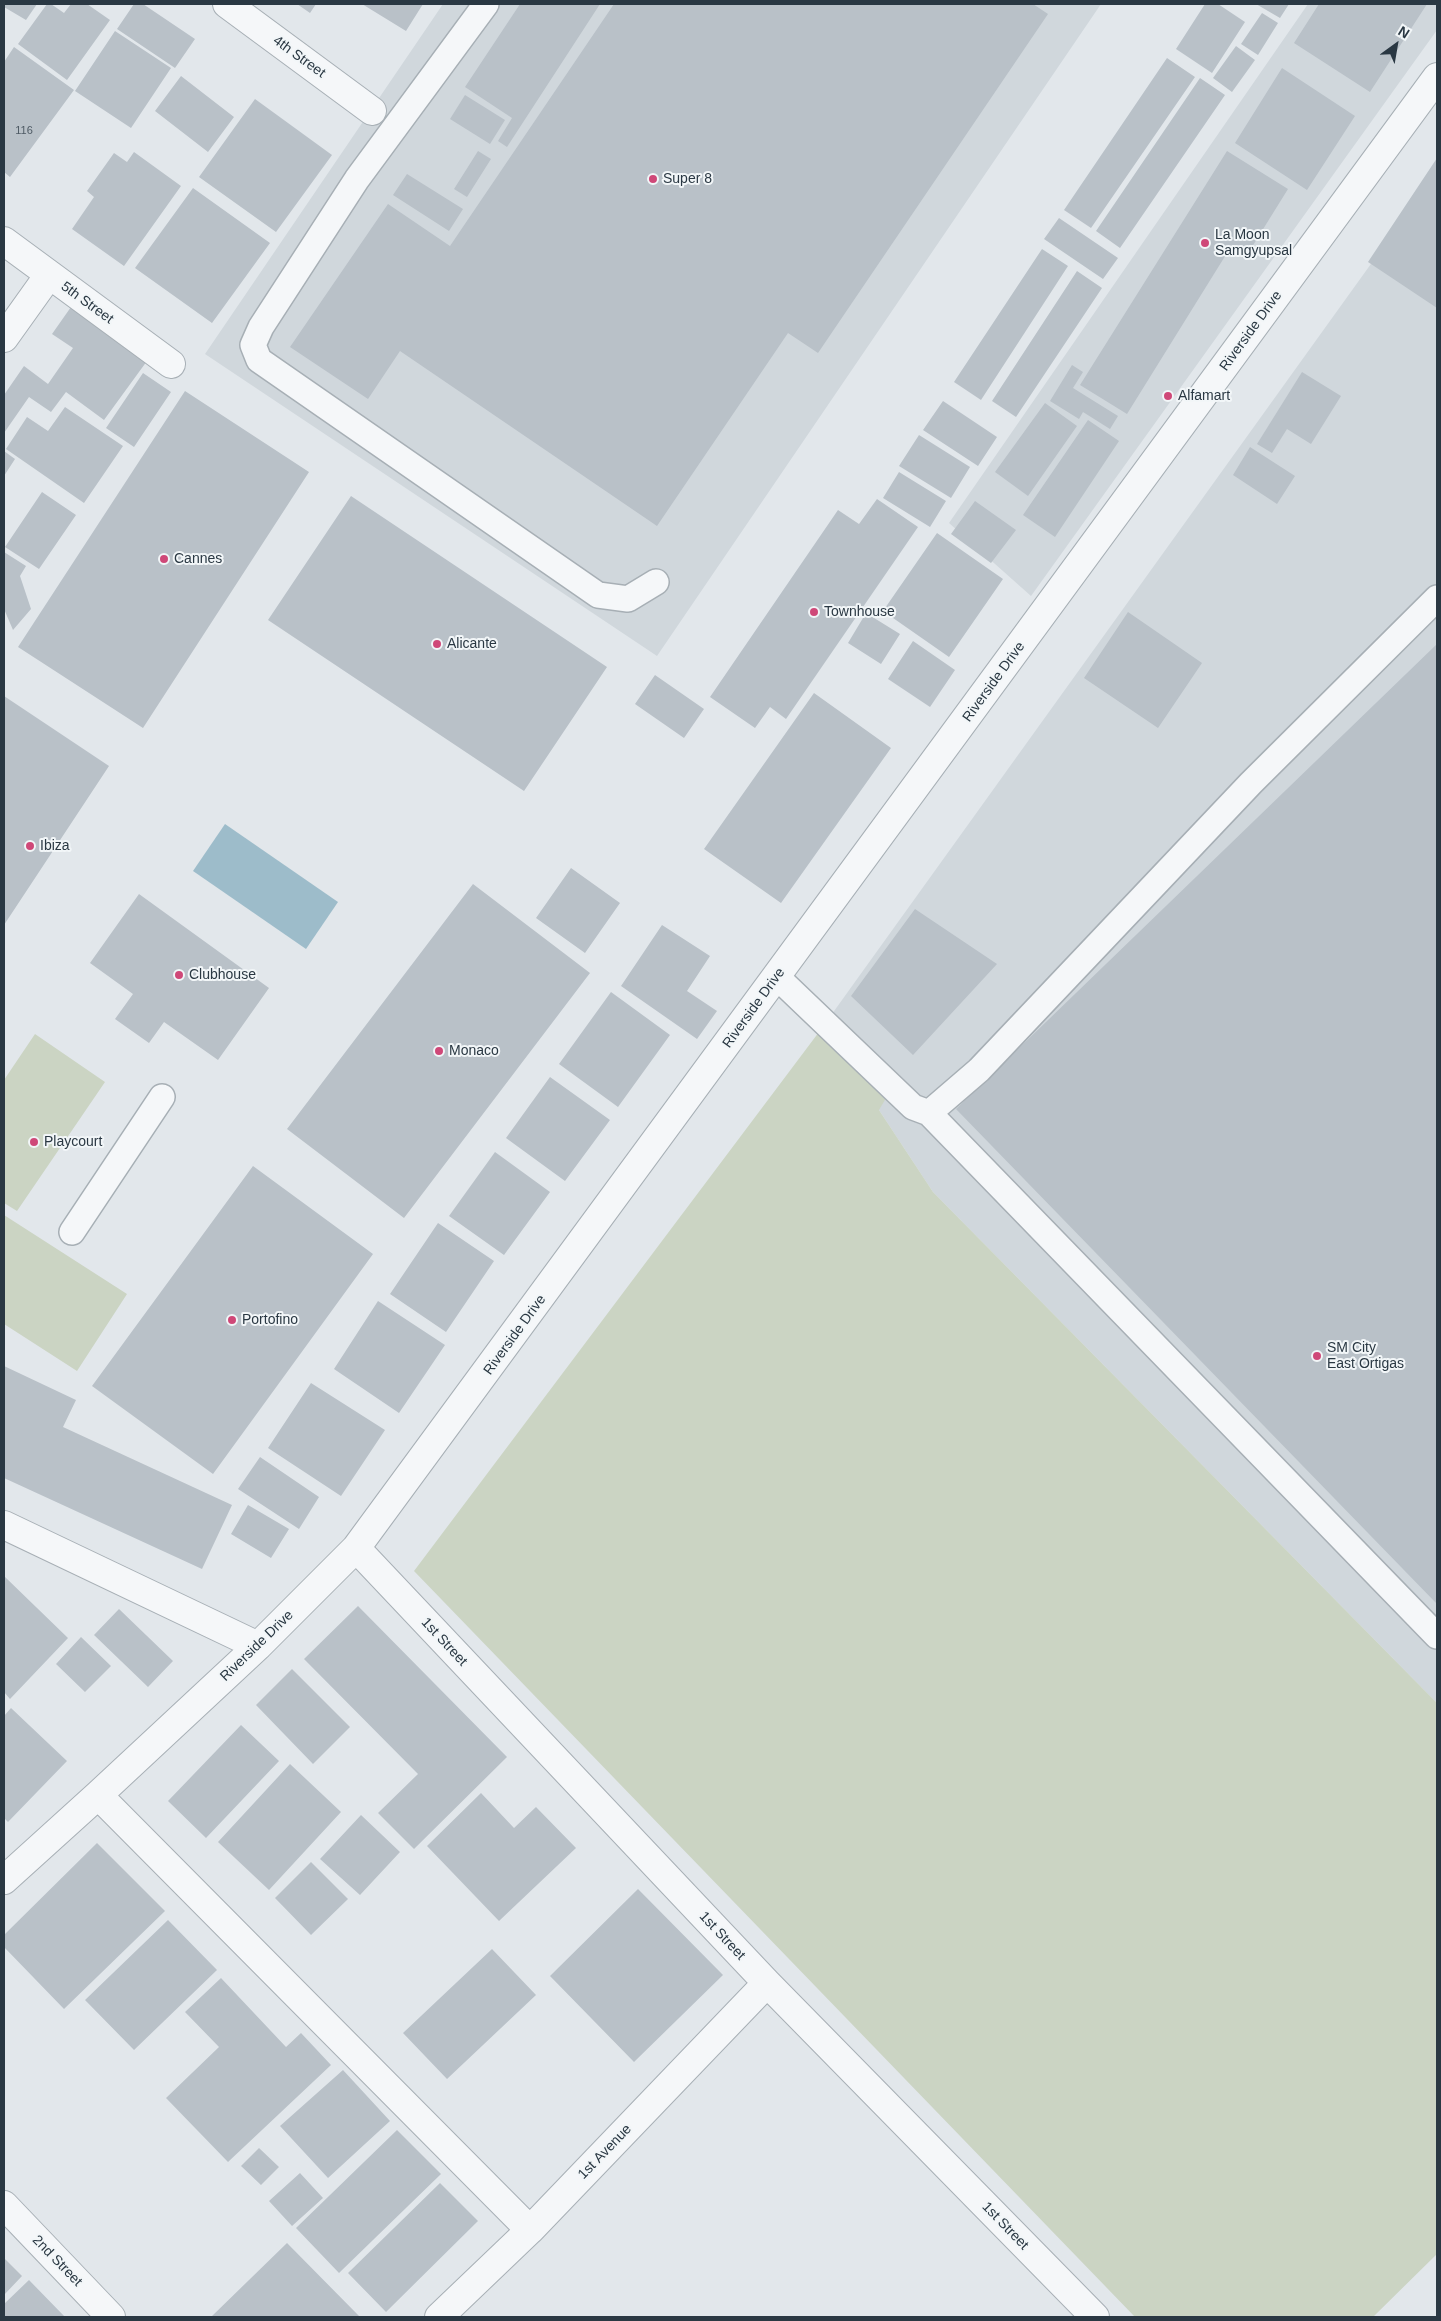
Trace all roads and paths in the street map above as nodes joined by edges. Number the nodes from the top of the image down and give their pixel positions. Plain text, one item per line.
1 (227, 4) edge
2 (486, 4) edge
3 (1437, 77) edge
4 (372, 111) dead end
5 (4, 241) edge
6 (49, 276) junction
7 (4, 338) edge
8 (172, 364) dead end
9 (656, 582) dead end
10 (1437, 598) edge
11 (777, 977) junction
12 (162, 1097) dead end
13 (929, 1113) junction
14 (72, 1232) dead end
15 (4, 1525) edge
16 (356, 1548) junction
17 (1437, 1636) edge
18 (258, 1646) junction
19 (98, 1795) junction
20 (4, 1880) edge
21 (767, 1983) junction
22 (4, 2205) edge
23 (530, 2230) junction
24 (111, 2317) edge
25 (439, 2317) edge
26 (1095, 2317) edge

1 - 4 street, 4th Street
2 - 9 lane
3 - 11 street, Riverside Drive
5 - 6 street, 5th Street
6 - 7 street
6 - 8 street, 5th Street
10 - 13 lane
11 - 13 lane
11 - 16 street, Riverside Drive
12 - 14 lane
13 - 17 lane
15 - 18 street
16 - 18 street, Riverside Drive
16 - 21 street, 1st Street
18 - 19 street, Riverside Drive
19 - 20 street, Riverside Drive
19 - 23 street
21 - 23 street, 1st Avenue
21 - 26 street, 1st Street
22 - 24 street, 2nd Street
23 - 25 street, 1st Avenue

